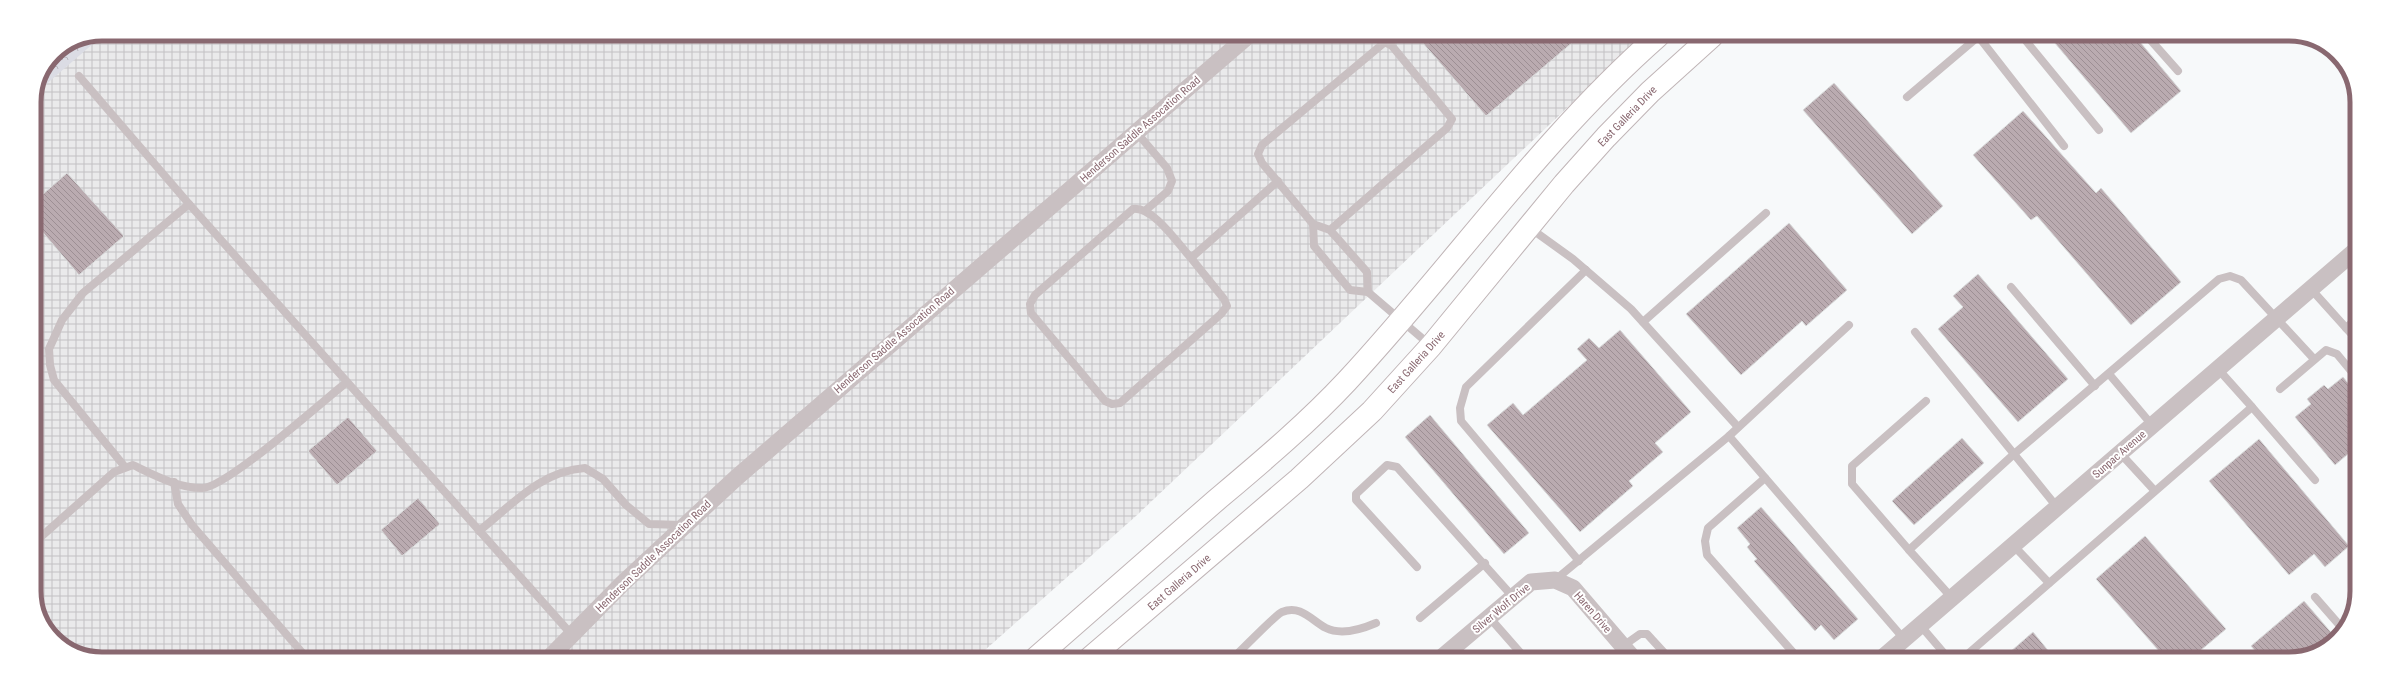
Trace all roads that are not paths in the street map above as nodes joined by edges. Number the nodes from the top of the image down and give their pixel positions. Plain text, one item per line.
1 (1242, 41) edge
2 (1652, 41) edge
3 (1706, 41) edge
4 (1972, 41) edge
5 (1982, 41) edge
6 (2026, 41) edge
7 (2151, 41) edge
8 (2178, 71) dead end
9 (79, 76) dead end
10 (1907, 97) dead end
11 (2099, 130) dead end
12 (1137, 133) junction
13 (2064, 146) dead end
14 (1278, 181) junction
15 (189, 204) junction
16 (1146, 210) junction
17 (1766, 213) dead end
18 (1313, 224) junction
19 (1528, 227) junction
20 (1330, 230) junction
21 (2350, 255) edge
22 (1191, 258) junction
23 (1586, 270) junction
24 (2011, 288) dead end
25 (2311, 289) junction
26 (1368, 292) junction
27 (2277, 318) junction
28 (1402, 321) junction
29 (1643, 322) junction
30 (2350, 324) edge
31 (1849, 325) dead end
32 (2346, 328) junction
33 (1915, 332) dead end
34 (2350, 332) edge
35 (1431, 346) junction
36 (2314, 359) junction
37 (2218, 369) junction
38 (2350, 370) edge
39 (2109, 374) junction
40 (347, 382) junction
41 (2095, 386) junction
42 (2280, 389) dead end
43 (1926, 400) dead end
44 (2252, 407) junction
45 (2152, 425) junction
46 (1738, 427) junction
47 (1729, 436) junction
48 (2120, 453) junction
49 (2014, 454) junction
50 (125, 467) junction
51 (1764, 478) junction
52 (2315, 480) dead end
53 (174, 482) junction
54 (2154, 490) junction
55 (2057, 507) junction
56 (684, 524) junction
57 (480, 531) junction
58 (41, 537) edge
59 (2014, 545) junction
60 (1909, 550) junction
61 (1579, 560) junction
62 (1485, 563) junction
63 (1417, 567) dead end
64 (1562, 582) junction
65 (2049, 583) junction
66 (1514, 597) junction
67 (2315, 597) dead end
68 (1952, 598) junction
69 (1489, 617) junction
70 (1420, 618) dead end
71 (1376, 623) dead end
72 (2340, 625) edge
73 (1920, 626) junction
74 (572, 635) junction
75 (1904, 639) junction
76 (302, 652) edge
77 (555, 652) edge
78 (1043, 652) edge
79 (1097, 652) edge
80 (1239, 652) edge
81 (1450, 652) edge
82 (1520, 652) edge
83 (1628, 652) edge
84 (1664, 652) edge
85 (1793, 652) edge
86 (1890, 652) edge
87 (1943, 652) edge
88 (1970, 652) edge

1 - 12 street, Henderson Saddle Assocation Road
2 - 28 main road
3 - 19 main road, East Galleria Drive
4 - 10 lane
5 - 13 lane
6 - 11 lane
7 - 8 lane
9 - 15 lane
12 - 16 lane
12 - 56 street, Henderson Saddle Assocation Road
14 - 18 lane
14 - 20 lane
14 - 22 lane
15 - 40 lane
15 - 50 lane
16 - 22 lane
16 - 22 lane
17 - 29 lane
18 - 20 lane
18 - 26 lane
19 - 23 lane
19 - 35 main road, East Galleria Drive
20 - 26 lane
21 - 25 street, Sunpac Avenue
23 - 29 lane
23 - 61 lane
24 - 41 lane
25 - 27 street, Sunpac Avenue
25 - 32 lane
26 - 28 lane
27 - 36 lane
27 - 37 street, Sunpac Avenue
27 - 39 lane
28 - 35 lane
28 - 78 main road
29 - 46 lane
30 - 32 lane
31 - 46 lane
32 - 34 lane
33 - 49 lane
35 - 79 main road, East Galleria Drive
36 - 38 lane
36 - 42 lane
37 - 44 lane
37 - 45 street, Sunpac Avenue
39 - 41 lane
39 - 45 lane
40 - 53 lane
40 - 57 lane
41 - 49 lane
43 - 60 lane
44 - 52 lane
44 - 54 lane
45 - 48 street, Sunpac Avenue
46 - 47 lane
47 - 51 lane
47 - 61 lane
48 - 54 lane
48 - 55 street, Sunpac Avenue
49 - 55 lane
49 - 60 lane
50 - 53 lane
50 - 58 lane
51 - 75 lane
51 - 85 lane
53 - 76 lane
54 - 65 lane
55 - 59 street, Sunpac Avenue
56 - 57 lane
56 - 74 street, Henderson Saddle Assocation Road
57 - 74 lane
59 - 65 lane
59 - 68 street, Sunpac Avenue
60 - 68 lane
61 - 64 lane
62 - 63 lane
62 - 66 lane
62 - 70 lane
64 - 66 street, Silver Wolf Drive
64 - 83 street, Haren Drive
65 - 88 lane
66 - 69 street, Silver Wolf Drive
67 - 72 lane
68 - 73 street, Sunpac Avenue
69 - 81 street, Silver Wolf Drive
69 - 82 lane
71 - 80 lane
73 - 75 street, Sunpac Avenue
73 - 87 lane
74 - 77 street, Henderson Saddle Assocation Road
75 - 86 street, Sunpac Avenue
83 - 84 lane

